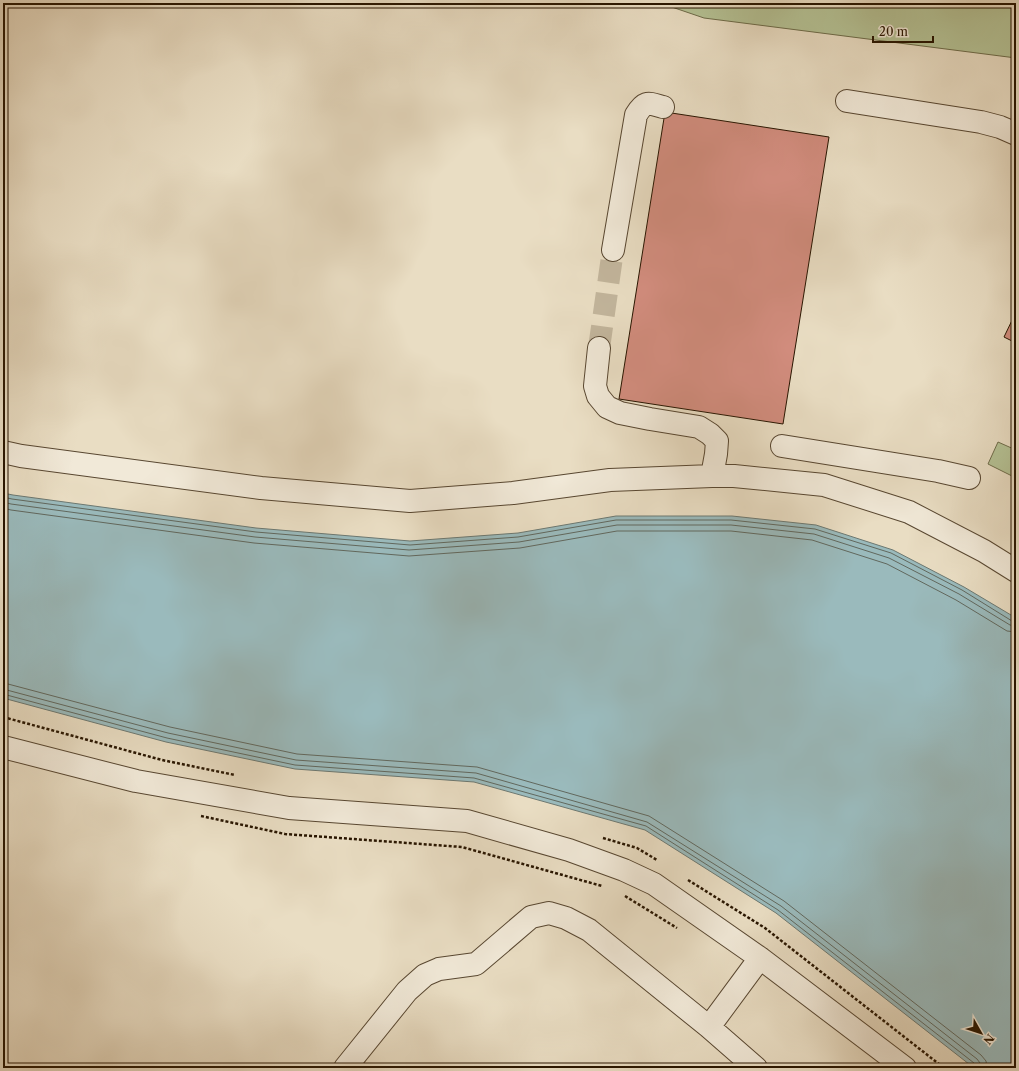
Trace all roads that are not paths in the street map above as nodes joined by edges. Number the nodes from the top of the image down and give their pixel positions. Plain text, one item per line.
1 (848, 101) dead end
2 (663, 107) dead end
3 (1016, 134) edge
4 (613, 250) tunnel mouth
5 (599, 348) tunnel mouth
6 (782, 446) dead end
7 (3, 452) edge
8 (712, 476) junction
9 (969, 478) dead end
10 (1016, 571) edge
11 (3, 747) edge
12 (760, 958) junction
13 (709, 1027) junction
14 (345, 1068) edge
15 (756, 1068) edge
16 (906, 1068) edge

1 - 3 street
2 - 4 street
5 - 8 street
6 - 9 street
7 - 8 street
8 - 10 street
11 - 12 street
12 - 13 street
12 - 16 street
13 - 14 street
13 - 15 street

